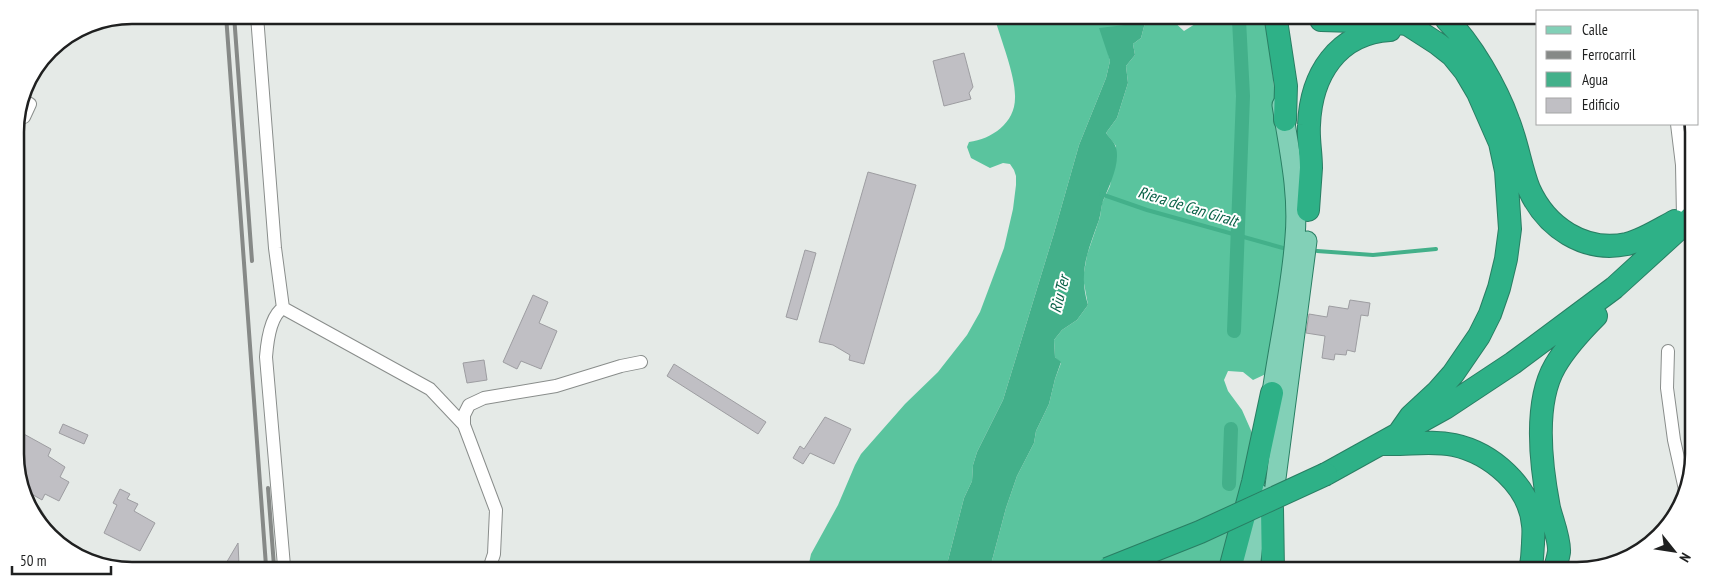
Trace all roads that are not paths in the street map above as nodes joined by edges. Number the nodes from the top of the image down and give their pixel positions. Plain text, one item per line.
1 (258, 24) edge
2 (1271, 24) edge
3 (1277, 24) edge
4 (1284, 24) edge
5 (1407, 24) edge
6 (1450, 24) edge
7 (1438, 44) junction
8 (27, 103) edge
9 (25, 114) edge
10 (1285, 120) junction
11 (1677, 125) edge
12 (1685, 186) edge
13 (1308, 210) junction
14 (1685, 217) edge
15 (1685, 219) edge
16 (1614, 288) junction
17 (283, 308) junction
18 (1668, 351) dead end
19 (641, 362) dead end
20 (1272, 393) junction
21 (464, 425) junction
22 (1389, 440) junction
23 (1683, 478) edge
24 (1549, 507) junction
25 (1272, 509) junction
26 (284, 562) edge
27 (491, 562) edge
28 (1125, 562) edge
29 (1232, 562) edge
30 (1251, 562) edge
31 (1265, 562) edge
32 (1273, 562) edge
33 (1532, 562) edge
34 (1548, 562) edge
35 (1556, 562) edge

1 - 17 street
2 - 10 main road
3 - 10 highway
4 - 13 main road
5 - 7 highway
6 - 14 highway
7 - 13 highway
7 - 22 highway
8 - 9 street
10 - 20 main road
11 - 12 street
13 - 25 main road
15 - 16 highway
16 - 22 highway
16 - 24 highway
17 - 21 street
17 - 26 street
18 - 23 street
19 - 21 street
20 - 29 highway
20 - 30 main road
21 - 27 street
22 - 28 highway, bridge
22 - 33 highway
24 - 34 highway
24 - 35 highway
25 - 31 main road
25 - 32 highway

